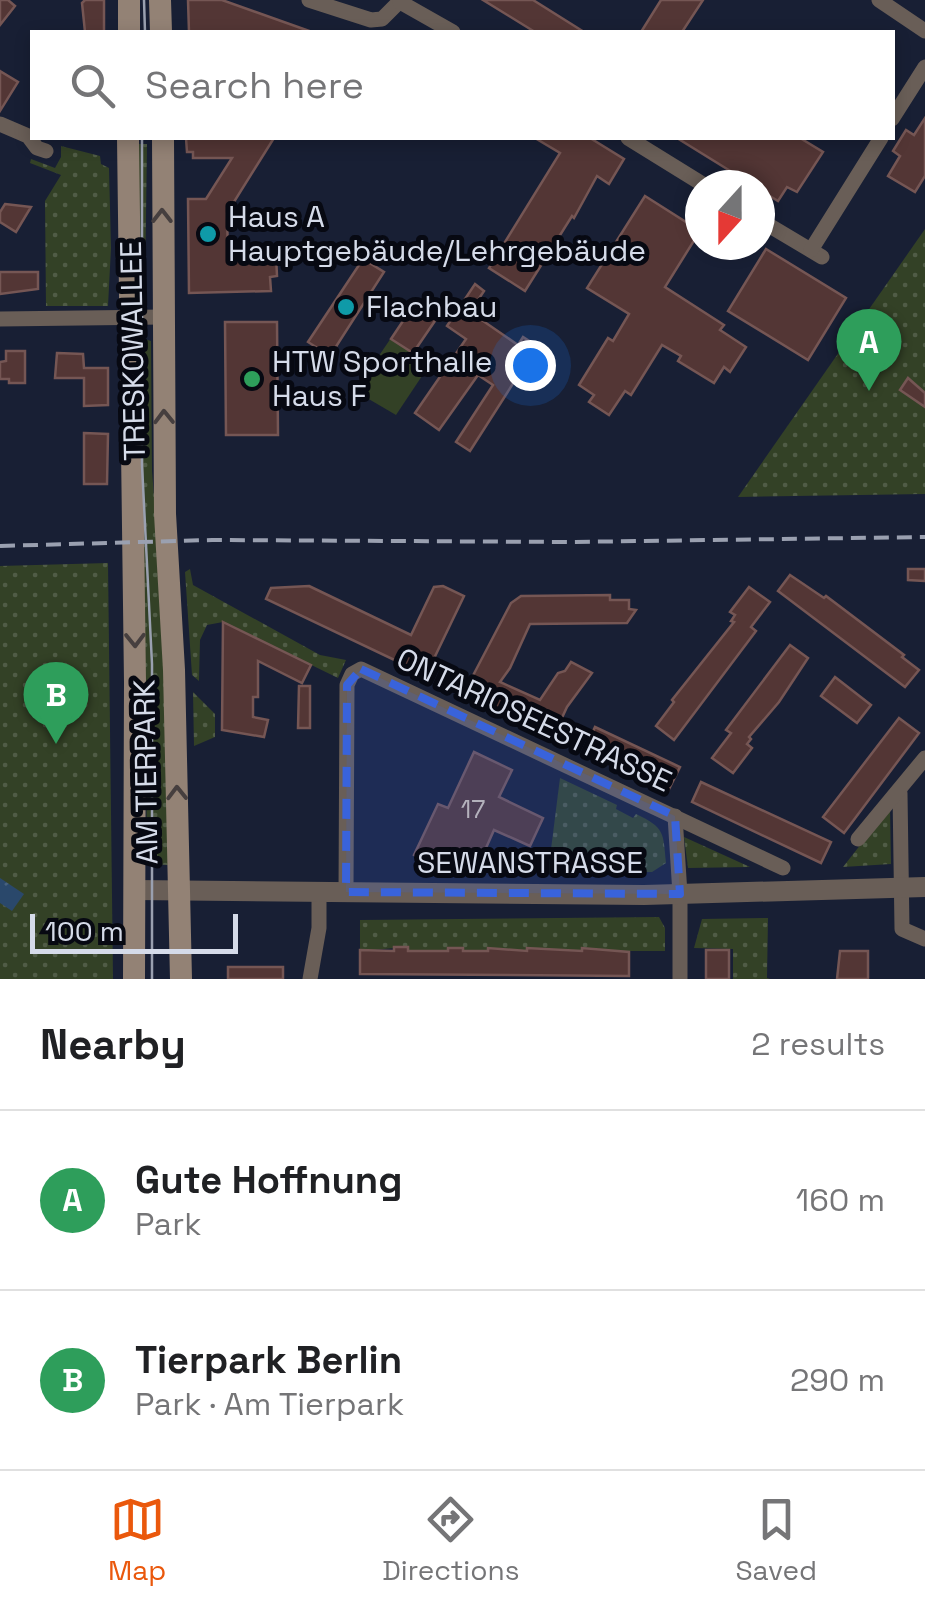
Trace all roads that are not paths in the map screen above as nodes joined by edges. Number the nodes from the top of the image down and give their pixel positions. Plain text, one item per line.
1 (128, 0) edge
2 (160, 0) edge
3 (309, 0) edge
4 (879, 0) edge
5 (401, 1) edge
6 (129, 30) edge
7 (161, 30) edge
8 (449, 30) edge
9 (925, 31) edge
10 (925, 67) edge
11 (895, 114) edge
12 (0, 124) edge
13 (30, 139) edge
14 (31, 140) edge
15 (128, 140) edge
16 (164, 140) edge
17 (631, 140) edge
18 (880, 140) edge
19 (46, 151) dead end
20 (685, 173) edge
21 (775, 229) edge
22 (131, 317) junction
23 (162, 317) junction
24 (0, 319) edge
25 (134, 542) joint
26 (166, 563) joint
27 (925, 758) edge
28 (900, 792) junction
29 (675, 816) junction
30 (858, 839) dead end
31 (783, 868) dead end
32 (925, 887) edge
33 (902, 888) junction
34 (135, 890) junction
35 (180, 890) junction
36 (319, 892) junction
37 (346, 892) junction
38 (680, 894) junction
39 (925, 940) edge
40 (134, 979) edge
41 (181, 979) edge
42 (310, 979) edge
43 (680, 979) edge

1 - 6 main road
2 - 7 main road
3 - 5 street
4 - 9 street
5 - 8 street
10 - 11 street
12 - 13 street
14 - 19 street
15 - 22 main road, TRESKOWALLEE
23 -> 16 main road, TRESKOWALLEE
17 - 20 street
18 - 21 street
22 - 23 street
22 - 24 street
22 - 25 main road, TRESKOWALLEE
26 -> 23 main road, TRESKOWALLEE
25 -> 34 main road, AM TIERPARK
35 -> 26 main road, AM TIERPARK
27 - 28 street
28 - 30 street
28 - 33 street
29 - 31 street, ONTARIOSEESTRASSE
29 - 37 street, ONTARIOSEESTRASSE
29 - 38 street
32 - 33 street, SEWANSTRASSE
33 - 38 street, SEWANSTRASSE
33 - 39 street
34 - 35 street, SEWANSTRASSE
34 - 40 main road, AM TIERPARK
35 - 36 street, SEWANSTRASSE
35 - 41 main road, AM TIERPARK
36 - 37 street, SEWANSTRASSE
36 - 42 street
37 - 38 street, SEWANSTRASSE
38 - 43 street

